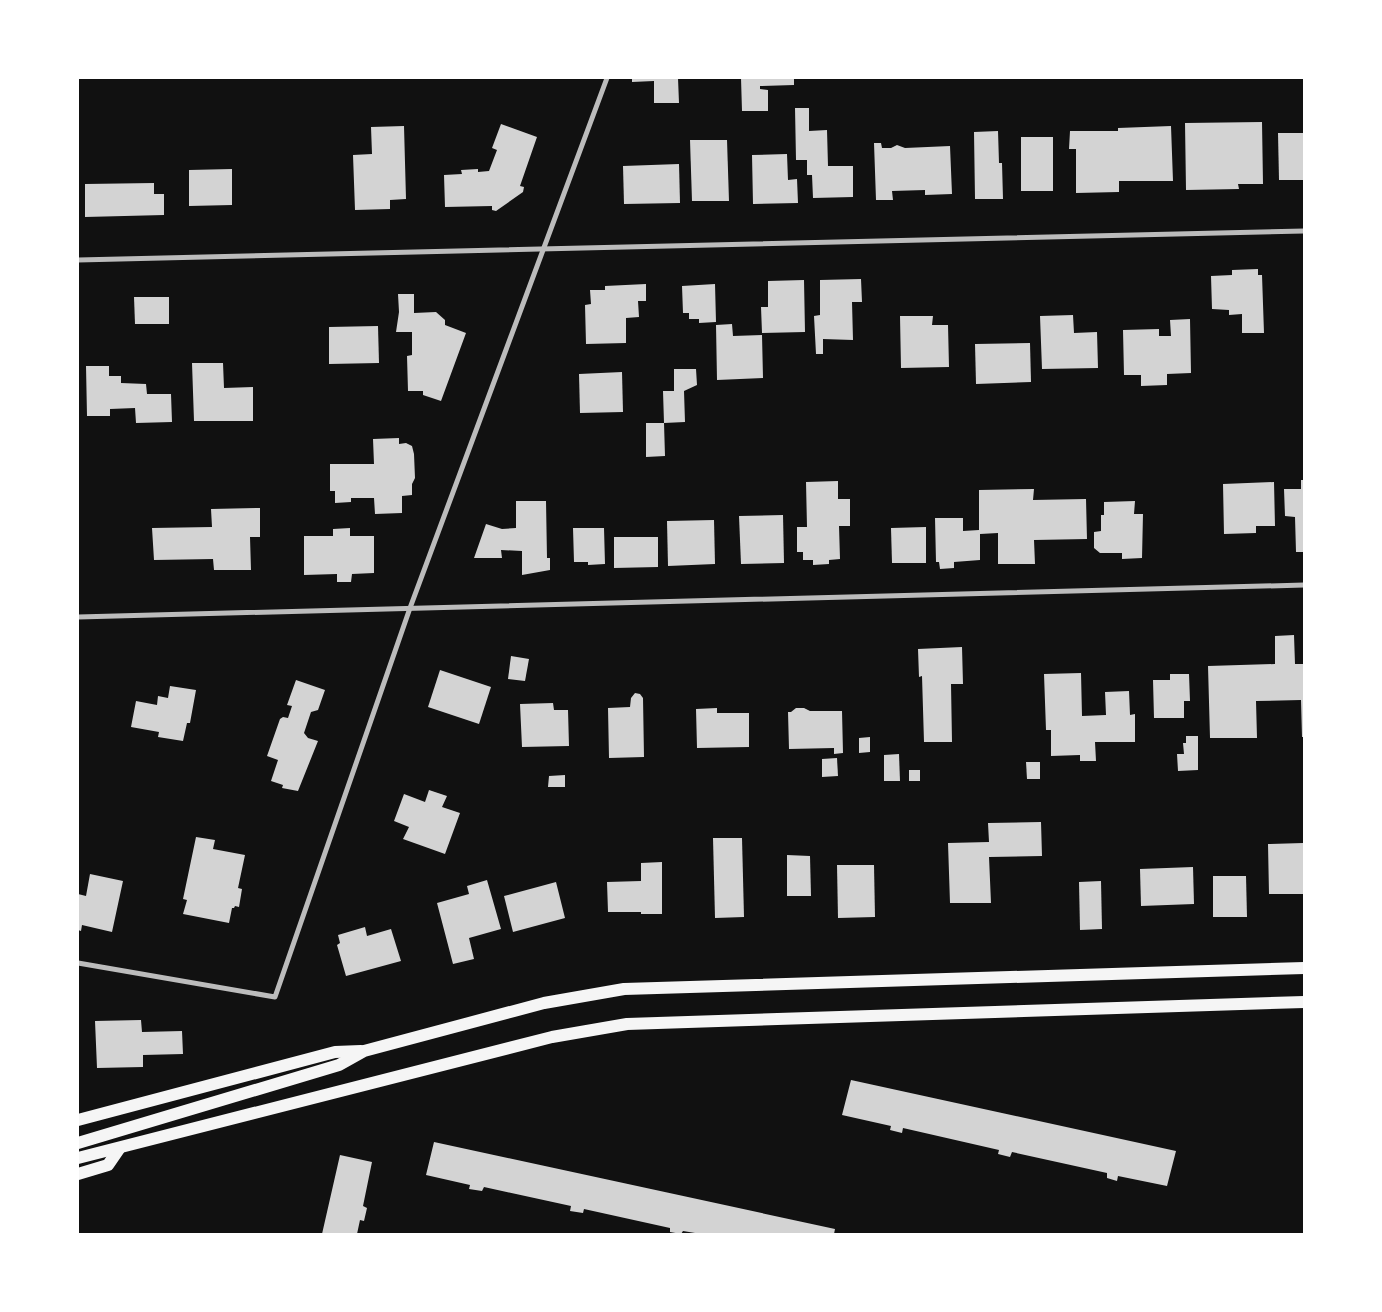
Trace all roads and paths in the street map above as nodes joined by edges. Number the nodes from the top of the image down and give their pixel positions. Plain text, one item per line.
1 (607, 78) edge
2 (1304, 231) edge
3 (544, 248) junction
4 (78, 260) edge
5 (1304, 585) edge
6 (410, 608) junction
7 (78, 618) edge
8 (78, 963) edge
9 (1304, 968) edge
10 (1304, 1002) edge
11 (364, 1051) junction
12 (78, 1120) edge
13 (78, 1143) edge
14 (119, 1149) junction
15 (78, 1158) edge
16 (78, 1174) edge

1 - 3 street
2 - 3 street
3 - 4 street
3 - 6 street
5 - 6 street
6 - 7 street
6 - 8 street
9 - 11 main road
10 - 14 main road
11 - 12 main road
11 - 13 main road
14 - 15 main road
14 - 16 main road

